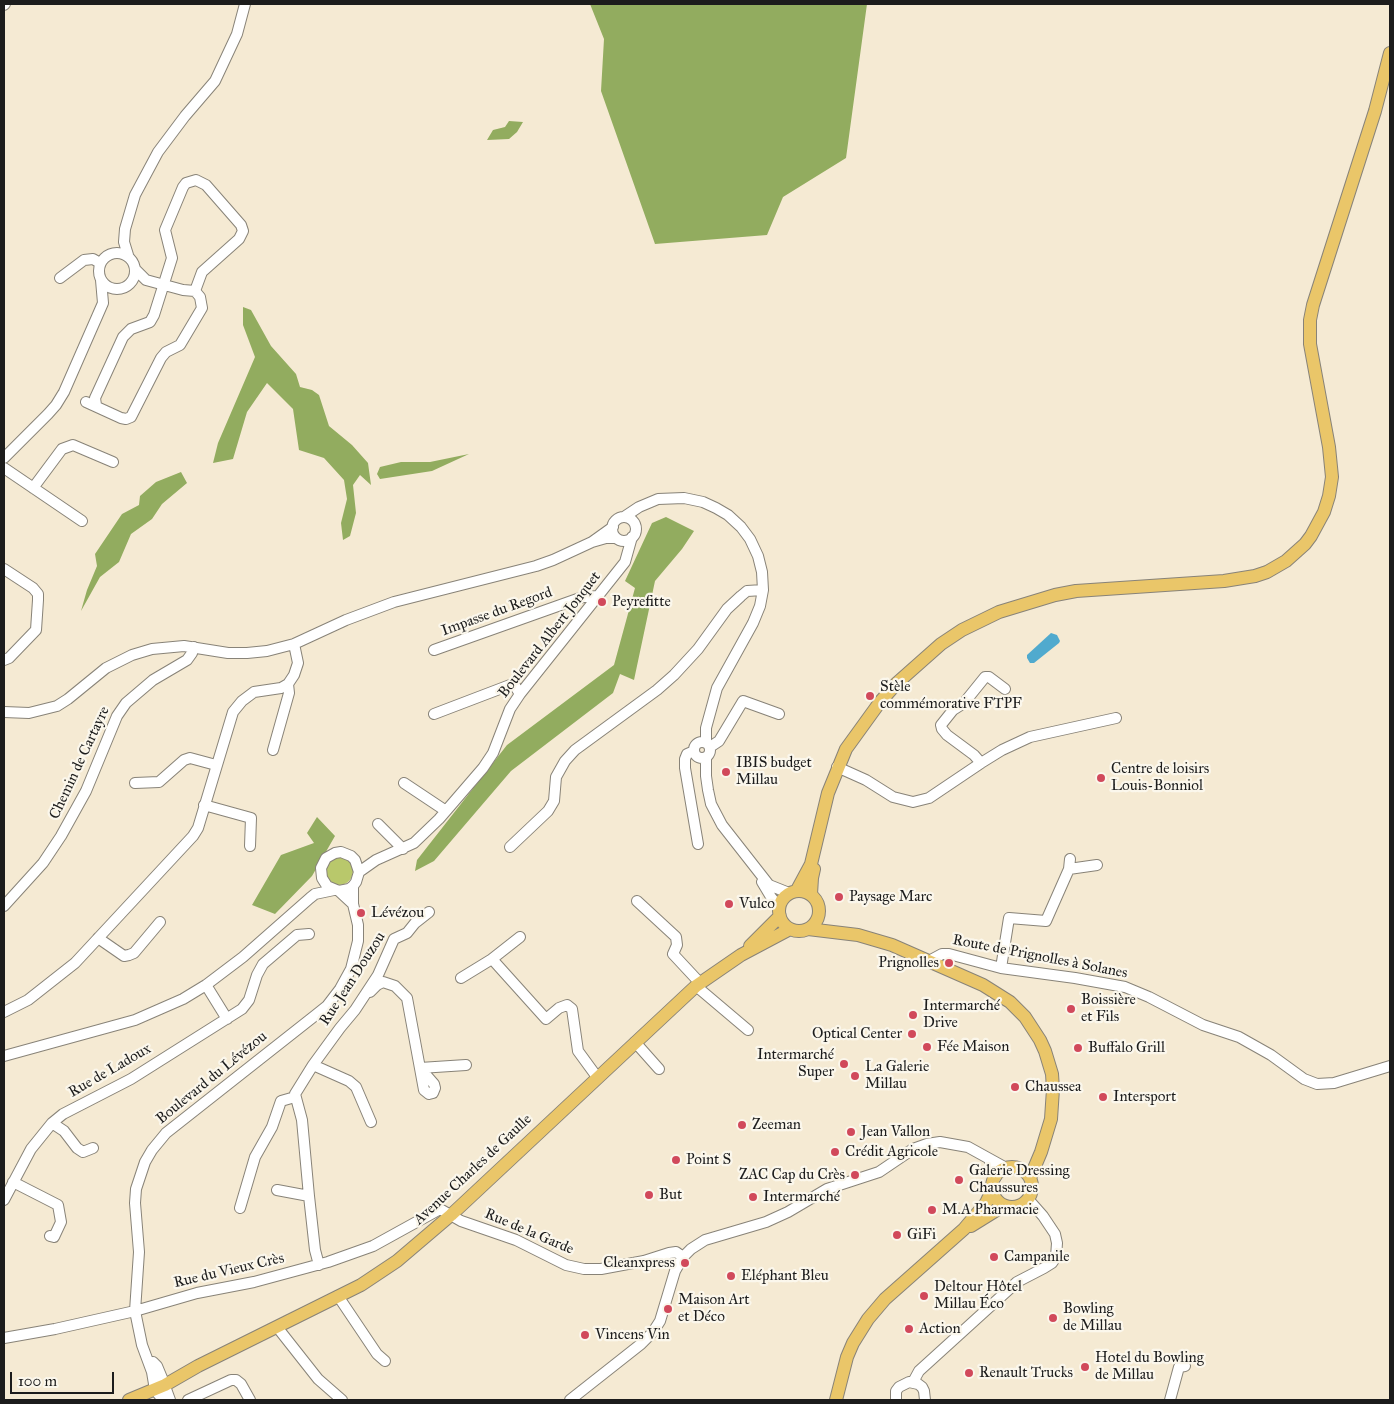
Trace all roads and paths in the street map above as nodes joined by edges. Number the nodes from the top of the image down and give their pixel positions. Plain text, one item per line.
1 (245, 4) edge
2 (1390, 53) edge
3 (1390, 73) edge
4 (1375, 111) junction
5 (124, 236) junction
6 (114, 252) junction
7 (128, 255) junction
8 (100, 263) junction
9 (136, 270) junction
10 (60, 278) dead end
11 (101, 280) junction
12 (146, 280) junction
13 (164, 285) junction
14 (124, 288) junction
15 (195, 291) junction
16 (102, 302) junction
17 (4, 458) edge
18 (113, 462) dead end
19 (4, 468) edge
20 (33, 488) junction
21 (648, 502) junction
22 (624, 517) junction
23 (82, 521) dead end
24 (635, 525) junction
25 (613, 526) junction
26 (632, 537) junction
27 (619, 539) junction
28 (592, 542) junction
29 (628, 554) junction
30 (4, 569) edge
31 (762, 590) junction
32 (599, 596) junction
33 (294, 644) junction
34 (194, 647) junction
35 (434, 650) dead end
36 (4, 660) edge
37 (288, 684) junction
38 (1006, 690) dead end
39 (520, 694) junction
40 (4, 712) edge
41 (434, 714) dead end
42 (779, 714) dead end
43 (1116, 718) dead end
44 (273, 750) dead end
45 (703, 750) junction
46 (981, 762) junction
47 (216, 764) junction
48 (840, 768) junction
49 (135, 783) dead end
50 (404, 783) dead end
51 (204, 805) junction
52 (446, 811) junction
53 (378, 824) dead end
54 (698, 844) dead end
55 (250, 846) dead end
56 (510, 847) dead end
57 (403, 849) junction
58 (355, 860) junction
59 (376, 860) junction
60 (751, 864) junction
61 (1097, 865) dead end
62 (359, 872) junction
63 (322, 878) junction
64 (353, 886) junction
65 (336, 890) junction
66 (793, 892) junction
67 (315, 894) junction
68 (811, 894) junction
69 (637, 901) dead end
70 (353, 904) junction
71 (4, 906) edge
72 (780, 911) junction
73 (429, 912) dead end
74 (819, 917) junction
75 (160, 922) dead end
76 (790, 929) junction
77 (808, 929) junction
78 (844, 933) junction
79 (309, 934) dead end
80 (520, 937) dead end
81 (98, 938) junction
82 (741, 955) junction
83 (492, 960) junction
84 (929, 960) junction
85 (1001, 968) junction
86 (461, 978) dead end
87 (698, 984) junction
88 (206, 985) junction
89 (355, 1010) junction
90 (4, 1012) edge
91 (227, 1019) junction
92 (748, 1030) dead end
93 (635, 1042) junction
94 (4, 1056) edge
95 (313, 1065) junction
96 (466, 1065) dead end
97 (1390, 1066) edge
98 (659, 1070) dead end
99 (597, 1077) junction
100 (295, 1097) junction
101 (371, 1122) dead end
102 (52, 1124) junction
103 (1045, 1139) junction
104 (93, 1148) dead end
105 (990, 1159) junction
106 (1009, 1168) junction
107 (1030, 1178) junction
108 (13, 1182) junction
109 (994, 1182) junction
110 (277, 1190) dead end
111 (309, 1196) junction
112 (1028, 1199) junction
113 (4, 1200) edge
114 (1011, 1207) junction
115 (240, 1208) dead end
116 (450, 1215) junction
117 (964, 1229) junction
118 (50, 1236) dead end
119 (683, 1257) junction
120 (319, 1265) junction
121 (338, 1296) junction
122 (134, 1311) junction
123 (277, 1327) junction
124 (4, 1338) edge
125 (386, 1360) dead end
126 (1185, 1366) dead end
127 (913, 1382) junction
128 (160, 1386) edge
129 (122, 1400) edge
130 (129, 1400) edge
131 (170, 1400) edge
132 (188, 1400) edge
133 (250, 1400) edge
134 (342, 1400) edge
135 (570, 1400) edge
136 (836, 1400) edge
137 (896, 1400) edge
138 (925, 1400) edge
139 (1170, 1400) edge

1 - 5 street
2 - 4 main road
3 - 4 main road
4 - 48 main road
5 - 6 street
5 - 7 street
6 - 7 street
6 - 8 street
7 - 9 street
8 - 10 street
8 - 11 street
9 - 12 street
9 - 14 street
11 - 14 street
11 - 16 street
12 - 13 street
12 - 14 street
13 - 15 street
13 - 15 street
13 - 15 street
14 - 16 street
16 - 17 street
18 - 20 street
19 - 20 street
20 - 23 street
21 - 22 street
21 - 24 street
21 - 31 street
22 - 24 street
22 - 25 street
24 - 26 street
25 - 27 street
25 - 28 street
26 - 27 street
26 - 29 street, Boulevard Albert Jonquet
27 - 28 street
27 - 29 street
28 - 33 street
29 - 32 street, Boulevard Albert Jonquet
30 - 36 street
31 - 45 street
31 - 56 street
32 - 35 street, Impasse du Regord
32 - 39 street, Boulevard Albert Jonquet
33 - 34 street
33 - 37 street
34 - 40 street
34 - 71 street, Chemin de Cartayre
37 - 44 street
37 - 47 street
38 - 46 street
39 - 41 street
39 - 52 street, Boulevard Albert Jonquet
42 - 45 street
43 - 46 street
45 - 54 street
45 - 60 street
46 - 48 street
47 - 49 street
47 - 51 street
48 - 66 main road
48 - 68 main road
50 - 52 street
51 - 55 street
51 - 81 street
52 - 57 street, Boulevard Albert Jonquet
53 - 57 street
57 - 59 street, Boulevard Albert Jonquet
58 - 59 street, Boulevard Albert Jonquet
58 - 62 street
58 - 63 street
59 - 62 street, Boulevard Albert Jonquet
60 - 66 street
60 - 72 street
61 - 85 street
62 - 64 street
63 - 65 street
63 - 67 street
64 - 65 street
64 - 70 street, Boulevard du Lévézou
65 - 67 street
65 - 70 street
66 - 68 main road
66 - 72 main road
67 - 88 street
68 - 74 main road
69 - 87 street
70 - 122 street, Boulevard du Lévézou
72 - 76 main road
72 - 82 main road
73 - 89 street, Rue Jean Douzou
74 - 77 main road
74 - 78 main road
75 - 81 street
76 - 77 main road
76 - 82 main road
77 - 78 main road
78 - 84 main road
79 - 91 street, Rue de Ladoux
80 - 83 street
81 - 90 street
82 - 87 main road, Avenue Charles de Gaulle
83 - 86 street
83 - 99 street
84 - 85 street, Route de Prignolles à Solanes
84 - 103 main road
85 - 97 street, Route de Prignolles à Solanes
87 - 92 street
87 - 93 main road, Avenue Charles de Gaulle
88 - 91 street
88 - 94 street
89 - 95 street, Rue Jean Douzou
89 - 96 street
91 - 102 street, Rue de Ladoux
93 - 98 street
93 - 99 main road, Avenue Charles de Gaulle
95 - 100 street, Rue Jean Douzou
95 - 101 street
99 - 116 main road, Avenue Charles de Gaulle
100 - 111 street
100 - 115 street, Rue Jean Douzou
102 - 104 street
102 - 108 street, Rue de Ladoux
103 - 106 main road
103 - 107 main road
105 - 106 street
105 - 109 street
105 - 119 street
106 - 107 main road
106 - 109 main road
107 - 112 main road
108 - 113 street, Rue de Ladoux
108 - 118 street
109 - 114 main road
109 - 117 main road
110 - 111 street
111 - 120 street
112 - 114 main road
112 - 127 street
114 - 117 main road
116 - 119 street, Rue de la Garde
116 - 120 street, Rue du Vieux Crès
116 - 121 main road, Avenue Charles de Gaulle
117 - 136 main road
119 - 135 street
120 - 122 street, Rue du Vieux Crès
121 - 123 main road, Avenue Charles de Gaulle
121 - 125 street
122 - 124 street, Rue du Vieux Crès
122 - 128 street, Boulevard du Lévézou
123 - 128 main road, Avenue Charles de Gaulle
123 - 134 street
126 - 139 street
127 - 137 street
127 - 138 street
128 - 129 main road, Avenue Charles de Gaulle
128 - 130 main road, Avenue Charles de Gaulle
128 - 131 street, Boulevard du Lévézou
132 - 133 street

